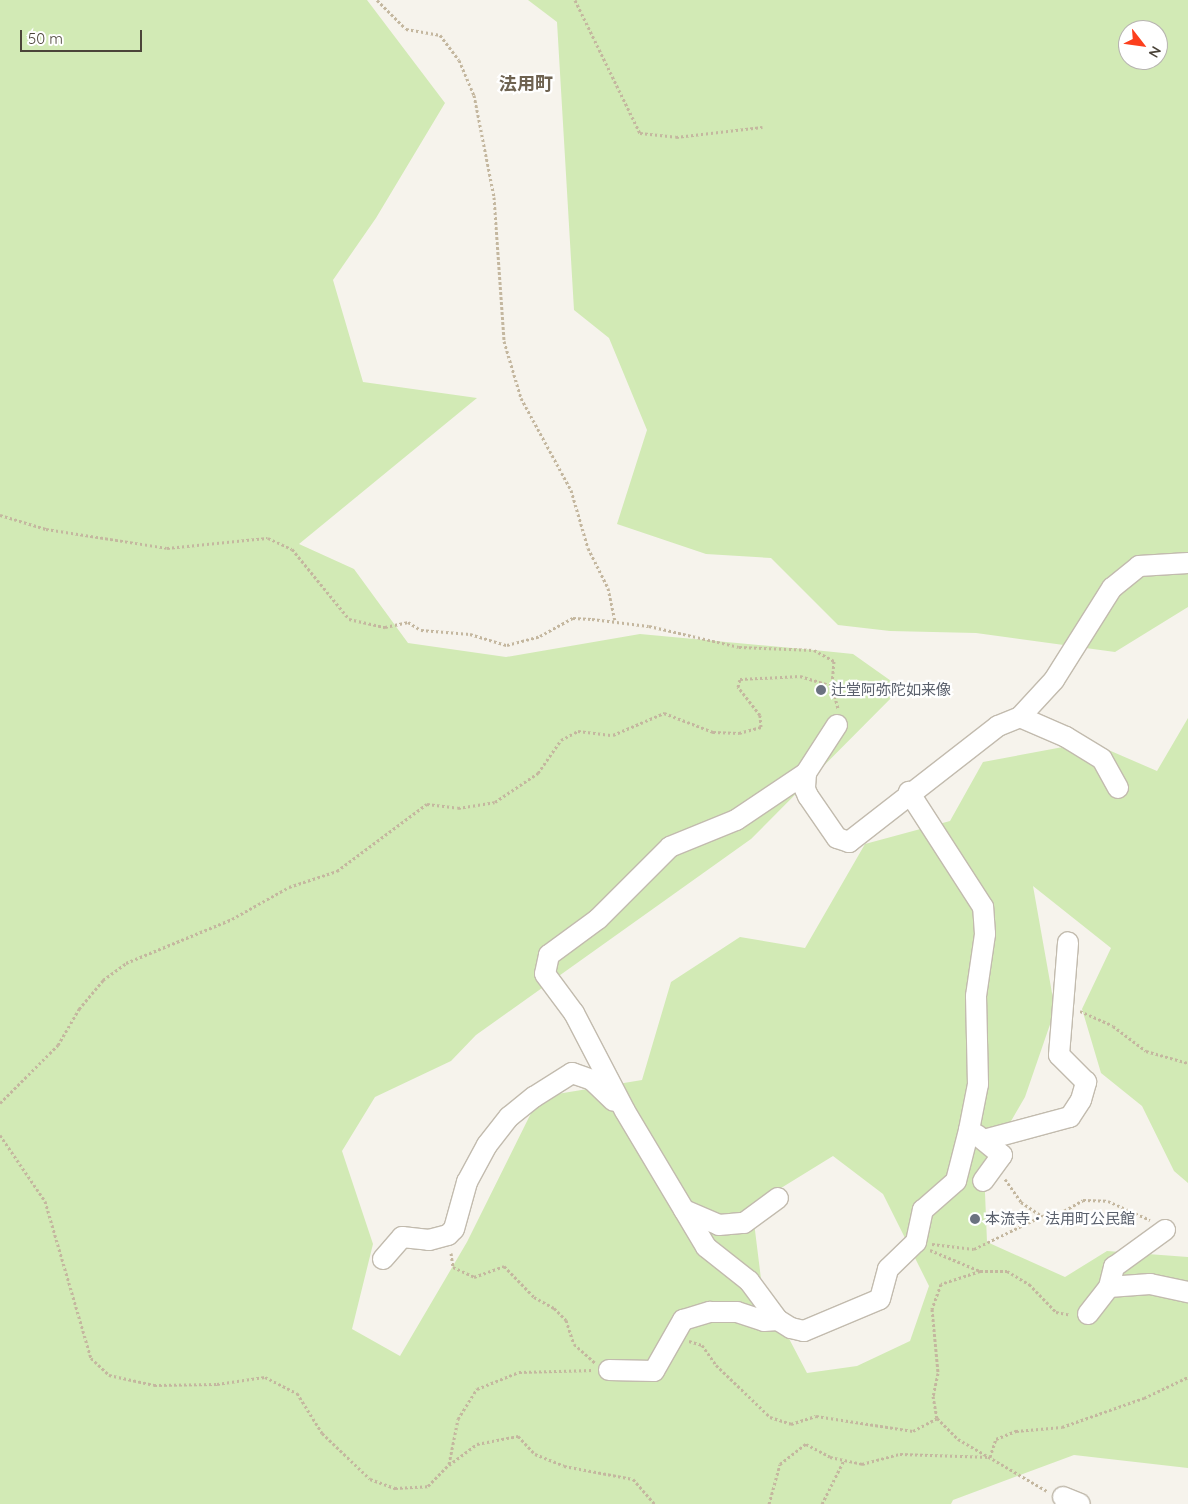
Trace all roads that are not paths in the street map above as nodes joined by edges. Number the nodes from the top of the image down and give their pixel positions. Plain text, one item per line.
1 (1188, 563) edge
2 (1020, 717) junction
3 (837, 725) road end
4 (806, 773) junction
5 (1118, 788) dead end
6 (909, 792) junction
7 (1068, 942) dead end
8 (624, 1111) junction
9 (977, 1135) junction
10 (983, 1181) road end
11 (778, 1198) dead end
12 (684, 1210) junction
13 (1165, 1230) road end
14 (383, 1259) dead end
15 (1109, 1287) junction
16 (1188, 1292) edge
17 (1088, 1314) road end
18 (778, 1320) junction
19 (609, 1370) road end

1 - 2 street
2 - 5 street
2 - 6 street
3 - 4 street
4 - 6 street
4 - 8 street
6 - 9 street
7 - 9 street
8 - 12 street
8 - 14 street
9 - 10 street
9 - 18 street
11 - 12 street
12 - 18 street
13 - 15 street
15 - 16 street
15 - 17 street
18 - 19 street

